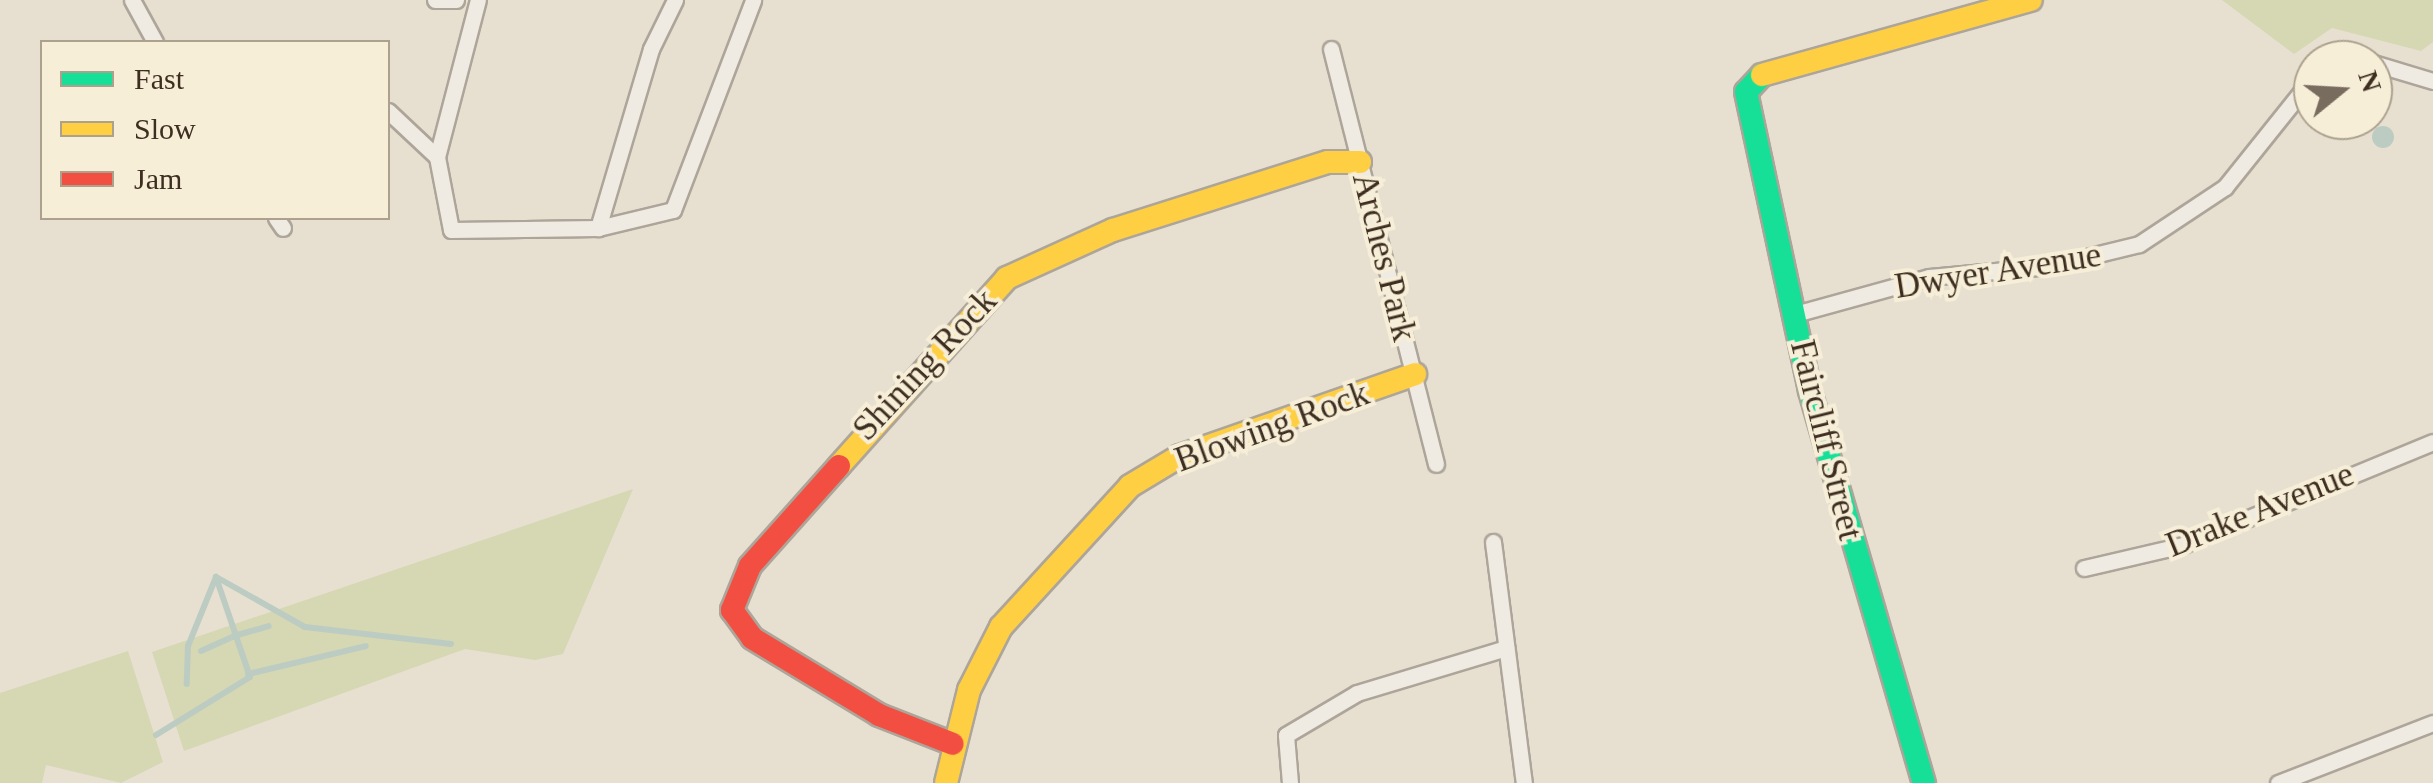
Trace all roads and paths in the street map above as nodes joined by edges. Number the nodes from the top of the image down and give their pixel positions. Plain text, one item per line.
1 (132, 0) edge
2 (436, 0) edge
3 (456, 0) edge
4 (478, 0) edge
5 (675, 0) edge
6 (753, 0) edge
7 (2031, 0) edge
8 (155, 40) edge
9 (1331, 50) dead end
10 (2393, 69) edge
11 (2433, 81) edge
12 (2293, 102) edge
13 (390, 113) edge
14 (437, 157) junction
15 (1360, 162) junction
16 (598, 228) junction
17 (1795, 314) junction
18 (1415, 374) junction
19 (2433, 442) edge
20 (1436, 464) dead end
21 (1492, 542) dead end
22 (2084, 568) dead end
23 (1506, 648) junction
24 (2433, 723) edge
25 (953, 744) junction
26 (946, 783) edge
27 (1290, 783) edge
28 (1524, 783) edge
29 (1924, 783) edge
30 (2278, 783) edge

1 - 8 street
2 - 3 street
4 - 14 street
5 - 16 street
6 - 16 street
7 - 17 street, Faircliff Street
9 - 15 street, Arches Park
10 - 11 street
12 - 17 street, Dwyer Avenue
13 - 14 street
14 - 16 street
15 - 18 street, Arches Park
15 - 25 street, Shining Rock
17 - 29 street, Faircliff Street
18 - 20 street, Arches Park
18 - 25 street, Blowing Rock
19 - 22 street, Drake Avenue
21 - 23 street
23 - 27 street
23 - 28 street
24 - 30 street
25 - 26 street, Blowing Rock

